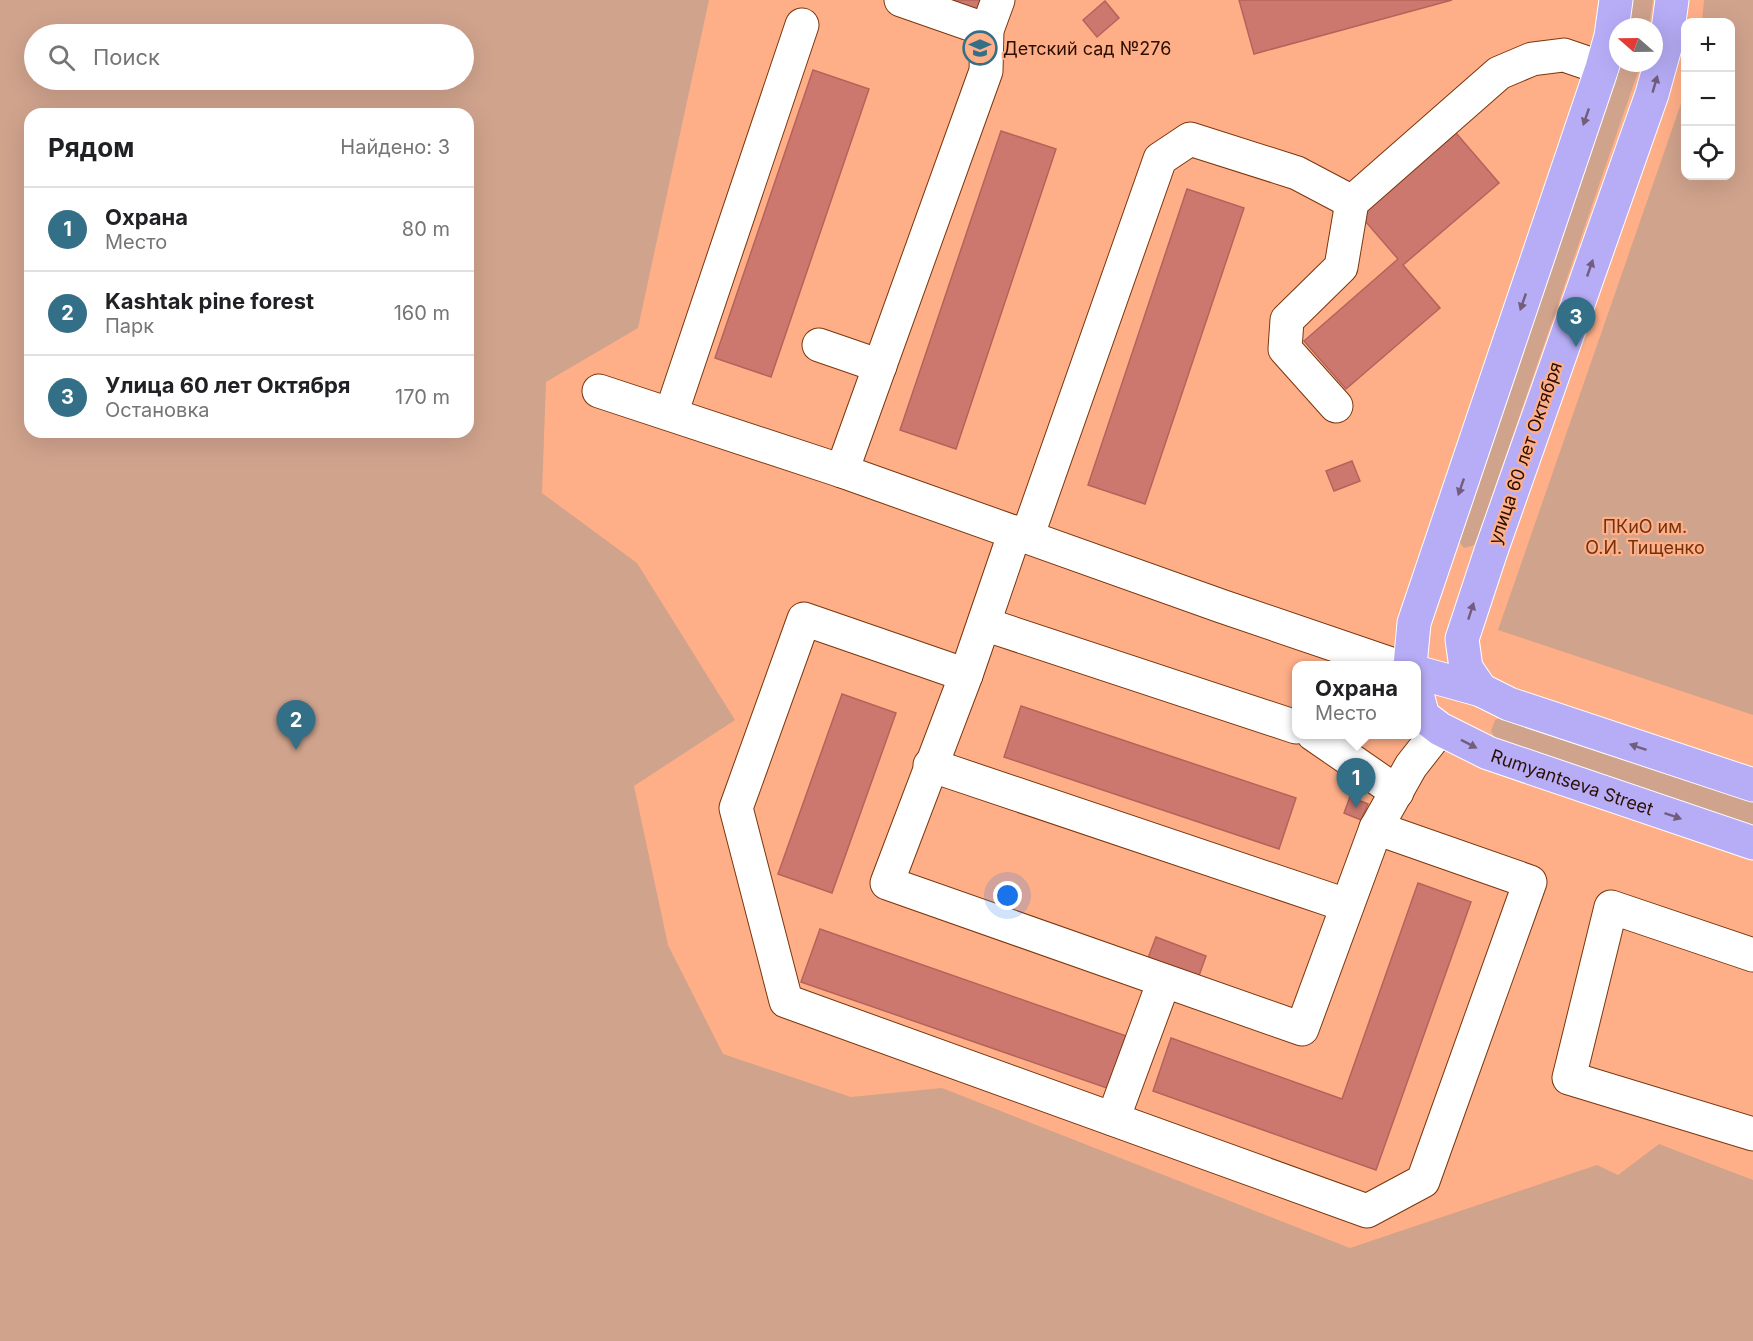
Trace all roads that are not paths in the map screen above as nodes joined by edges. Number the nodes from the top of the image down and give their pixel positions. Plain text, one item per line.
1 (900, 0) edge
2 (1616, 0) edge
3 (1672, 0) edge
4 (992, 15) edge
5 (802, 25) dead end
6 (1602, 69) junction
7 (1352, 202) junction
8 (819, 345) dead end
9 (880, 366) junction
10 (599, 390) dead end
11 (1336, 406) dead end
12 (671, 414) junction
13 (842, 471) junction
14 (1021, 535) junction
15 (984, 624) junction
16 (1382, 661) edge
17 (1410, 661) edge
18 (1421, 673) edge
19 (966, 675) junction
20 (1473, 679) junction
21 (1421, 709) edge
22 (1292, 726) edge
23 (1440, 729) junction
24 (1319, 739) edge
25 (930, 765) junction
26 (1753, 785) edge
27 (1397, 792) junction
28 (1376, 828) junction
29 (1753, 843) edge
30 (1346, 905) junction
31 (1753, 955) edge
32 (1164, 981) junction
33 (1113, 1119) junction
34 (1753, 1134) edge

1 - 4 lane
2 - 6 main road
20 -> 3 main road, улица 60 лет Октября
4 - 9 lane
5 - 12 lane
6 - 7 lane
6 -> 17 main road
7 - 11 lane
7 - 14 lane
8 - 9 lane
9 - 13 lane
10 - 12 lane
12 - 13 lane
13 - 14 lane
14 - 15 lane
14 - 16 lane
15 - 19 lane
15 - 22 lane
18 - 20 main road
19 - 25 lane
19 - 33 lane
26 -> 20 main road
21 - 23 main road, Rumyantseva Street
23 - 27 lane
23 -> 29 main road, Rumyantseva Street
24 - 27 lane
25 - 30 lane
25 - 32 lane
27 - 28 lane
28 - 30 lane
28 - 33 lane
30 - 32 lane
31 - 34 lane
32 - 33 lane

